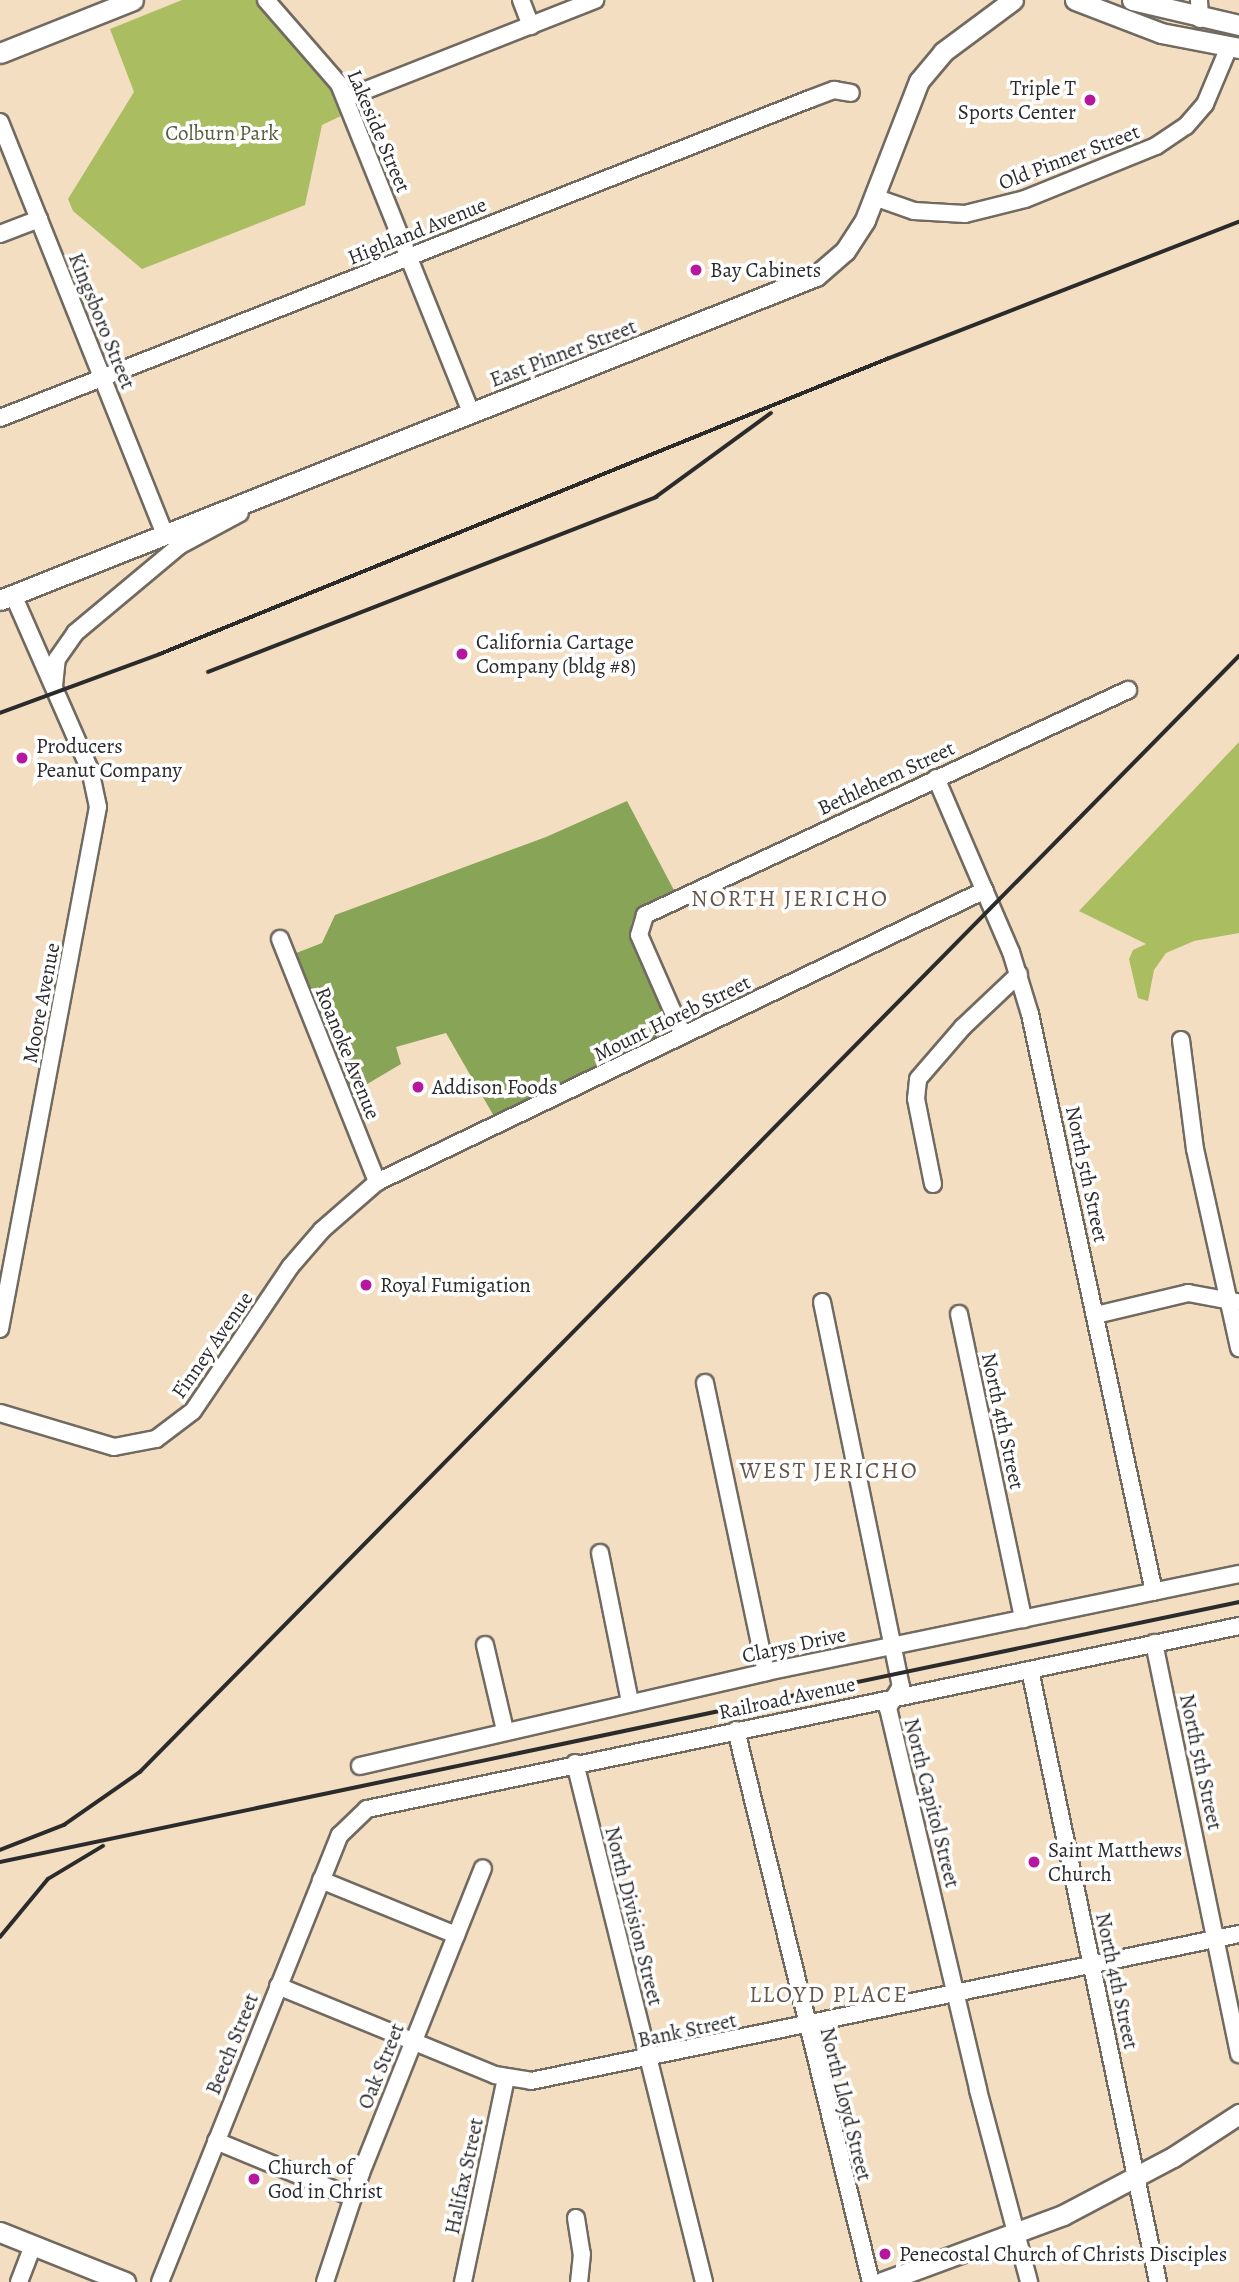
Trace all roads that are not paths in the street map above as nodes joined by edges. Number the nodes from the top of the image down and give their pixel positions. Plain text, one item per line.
1 (133, 0) edge
2 (266, 0) edge
3 (521, 0) edge
4 (595, 0) edge
5 (1013, 0) edge
6 (1075, 0) edge
7 (1132, 0) edge
8 (1199, 9) edge
9 (1239, 25) edge
10 (531, 26) junction
11 (1234, 48) edge
12 (0, 53) edge
13 (851, 93) dead end
14 (346, 98) junction
15 (0, 122) edge
16 (874, 197) junction
17 (39, 219) junction
18 (0, 234) edge
19 (409, 257) junction
20 (102, 378) junction
21 (471, 413) junction
22 (0, 418) edge
23 (329, 470) junction
24 (164, 535) junction
25 (6, 598) edge
26 (1128, 690) dead end
27 (54, 692) junction
28 (936, 778) junction
29 (985, 890) junction
30 (280, 939) dead end
31 (1019, 974) junction
32 (683, 1035) junction
33 (1181, 1040) dead end
34 (377, 1182) junction
35 (933, 1184) dead end
36 (822, 1302) dead end
37 (1234, 1302) edge
38 (959, 1314) dead end
39 (1096, 1315) junction
40 (0, 1329) edge
41 (1239, 1348) edge
42 (705, 1383) dead end
43 (0, 1413) edge
44 (600, 1553) dead end
45 (1239, 1574) edge
46 (1154, 1592) junction
47 (1023, 1619) junction
48 (1239, 1626) edge
49 (1154, 1643) junction
50 (485, 1646) dead end
51 (892, 1646) junction
52 (1030, 1670) junction
53 (766, 1672) junction
54 (898, 1696) junction
55 (630, 1702) junction
56 (505, 1730) junction
57 (736, 1730) junction
58 (575, 1763) junction
59 (360, 1766) dead end
60 (349, 1824) joint
61 (483, 1868) dead end
62 (321, 1880) junction
63 (1239, 1934) edge
64 (456, 1936) junction
65 (1216, 1938) junction
66 (1091, 1964) junction
67 (278, 1986) junction
68 (956, 1993) junction
69 (806, 2026) junction
70 (414, 2041) junction
71 (1239, 2054) edge
72 (648, 2060) junction
73 (506, 2078) junction
74 (1239, 2114) edge
75 (216, 2141) junction
76 (1137, 2177) junction
77 (352, 2197) junction
78 (576, 2218) dead end
79 (0, 2232) edge
80 (1016, 2234) junction
81 (33, 2245) junction
82 (19, 2282) edge
83 (125, 2282) edge
84 (160, 2282) edge
85 (325, 2282) edge
86 (463, 2282) edge
87 (579, 2282) edge
88 (704, 2282) edge
89 (871, 2282) edge
90 (882, 2282) edge
91 (1029, 2282) edge
92 (1158, 2282) edge

1 - 12 main road
2 - 14 street, Lakeside Street
3 - 10 street
4 - 10 street
5 - 16 main road, East Pinner Street
6 - 11 main road
7 - 8 main road
8 - 9 main road
10 - 14 street
11 - 16 street, Old Pinner Street
13 - 19 street, Highland Avenue
14 - 19 street, Lakeside Street
15 - 17 street, Kingsboro Street
16 - 21 main road, East Pinner Street
17 - 18 street
17 - 20 street, Kingsboro Street
19 - 20 street, Highland Avenue
19 - 21 street, Lakeside Street
20 - 22 street, Highland Avenue
20 - 24 street, Kingsboro Street
21 - 23 main road, East Pinner Street
23 - 24 main road, East Pinner Street
23 - 27 street
24 - 25 main road, East Pinner Street
25 - 27 street, Moore Avenue
26 - 28 street, Bethlehem Street
27 - 40 street, Moore Avenue
28 - 29 street, North 5th Street
28 - 32 street, Bethlehem Street
29 - 31 street, North 5th Street
29 - 32 street, Mount Horeb Street
30 - 34 street, Roanoke Avenue
31 - 35 street
31 - 39 street, North 5th Street
32 - 34 street, Mount Horeb Street
33 - 37 street
34 - 43 street, Finney Avenue
36 - 51 street, North Capitol Street
37 - 39 street
37 - 41 street
38 - 47 street, North 4th Street
39 - 46 street, North 5th Street
42 - 53 street
44 - 55 street
45 - 46 street, Clarys Drive
46 - 47 street, Clarys Drive
47 - 51 street, Clarys Drive
48 - 49 street, Railroad Avenue
49 - 52 street, Railroad Avenue
49 - 65 street, North 5th Street
50 - 56 street
51 - 53 street, Clarys Drive
51 - 54 street, North Capitol Street
52 - 54 street, Railroad Avenue
52 - 66 street, North 4th Street
53 - 55 street, Clarys Drive
54 - 57 street, Railroad Avenue
54 - 68 street, North Capitol Street
55 - 56 street, Clarys Drive
56 - 59 street, Clarys Drive
57 - 58 street, Railroad Avenue
57 - 69 street, North Lloyd Street
58 - 60 street, Railroad Avenue
58 - 72 street, North Division Street
60 - 62 street, Beech Street
61 - 64 street, Oak Street
62 - 64 street
62 - 67 street, Beech Street
63 - 65 street, Bank Street
64 - 70 street, Oak Street
65 - 66 street, Bank Street
65 - 71 street, North 5th Street
66 - 68 street, Bank Street
66 - 76 street, North 4th Street
67 - 70 street, Bank Street
67 - 75 street, Beech Street
68 - 69 street, Bank Street
68 - 80 street, North Capitol Street
69 - 72 street, Bank Street
69 - 89 street, North Lloyd Street
70 - 73 street, Bank Street
70 - 77 street, Oak Street
72 - 73 street, Bank Street
72 - 88 street, North Division Street
73 - 86 street, Halifax Street
74 - 76 main road
75 - 77 street
75 - 84 street, Beech Street
76 - 80 main road
76 - 92 street, North 4th Street
77 - 85 street, Oak Street
78 - 87 street
79 - 81 main road
80 - 90 main road
80 - 91 street, North Capitol Street
81 - 82 street
81 - 83 main road

